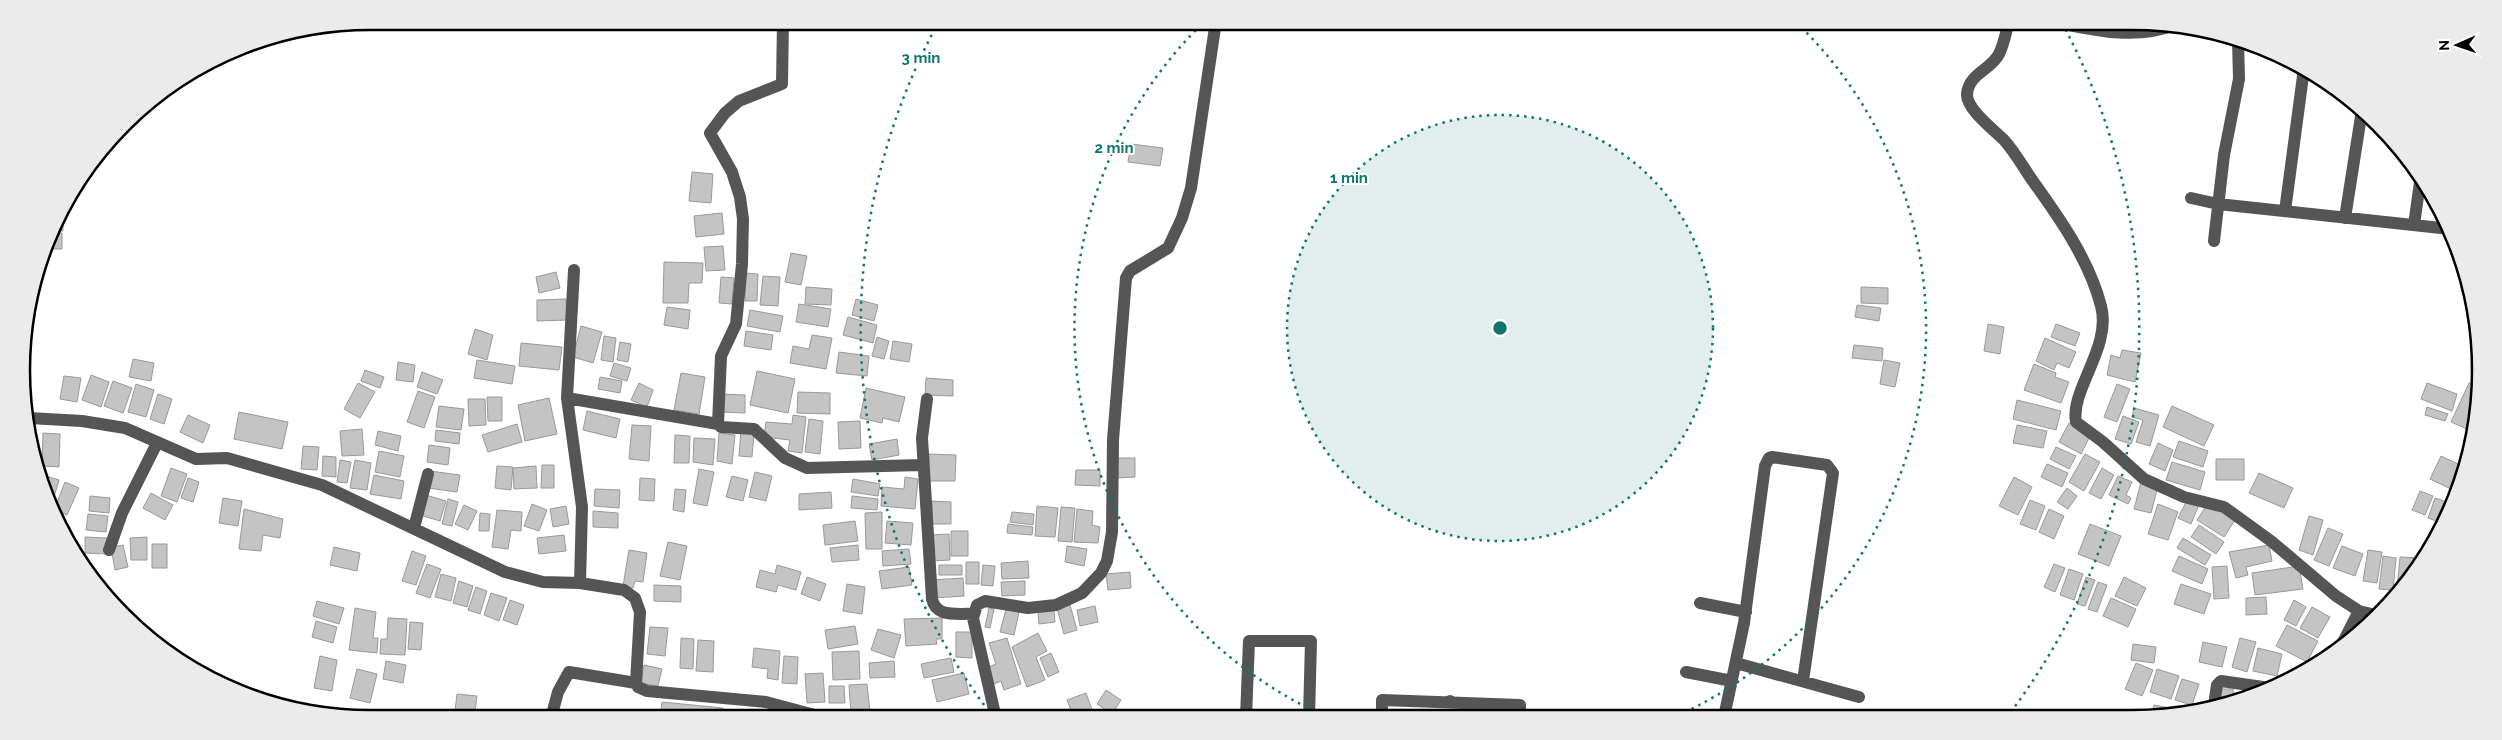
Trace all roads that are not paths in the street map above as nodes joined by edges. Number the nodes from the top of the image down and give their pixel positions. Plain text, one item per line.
1 (783, 30) edge
2 (1215, 30) edge
3 (2006, 30) edge
4 (2091, 30) edge
5 (2150, 31) edge
6 (2238, 47) edge
7 (2303, 77) edge
8 (2361, 119) edge
9 (2419, 188) edge
10 (2191, 198) dead end
11 (2218, 204) junction
12 (2285, 211) junction
13 (2345, 218) junction
14 (2414, 225) junction
15 (2441, 228) edge
16 (2214, 241) dead end
17 (574, 270) dead end
18 (567, 398) junction
19 (928, 399) dead end
20 (34, 418) edge
21 (718, 424) junction
22 (158, 443) junction
23 (922, 465) junction
24 (428, 474) dead end
25 (414, 528) junction
26 (109, 550) dead end
27 (580, 583) junction
28 (1700, 603) dead end
29 (2359, 611) junction
30 (1746, 612) junction
31 (2369, 613) edge
32 (973, 614) junction
33 (2349, 632) edge
34 (1736, 664) junction
35 (1686, 672) dead end
36 (1732, 681) junction
37 (1803, 682) junction
38 (636, 683) junction
39 (2257, 686) edge
40 (1858, 697) dead end
41 (2215, 699) edge
42 (1450, 701) junction
43 (552, 710) edge
44 (796, 710) edge
45 (994, 710) edge
46 (1246, 710) edge
47 (1308, 710) edge
48 (1382, 710) edge
49 (1450, 710) edge
50 (1520, 710) edge
51 (1725, 710) edge

1 - 21 street
2 - 32 street
3 - 29 street
4 - 5 street
6 - 11 street
7 - 12 street
8 - 13 street
9 - 14 street
10 - 11 street
11 - 12 street
11 - 16 street
12 - 13 street
13 - 14 street
14 - 15 street
17 - 18 street
18 - 21 street
18 - 27 street
19 - 23 street
20 - 22 street
21 - 23 street
22 - 25 street
22 - 26 street
23 - 32 street
24 - 25 street
25 - 27 street
27 - 38 street
28 - 30 street
29 - 31 street
29 - 33 street
30 - 34 street
30 - 37 street
32 - 45 street
34 - 36 street
34 - 37 street
35 - 36 street
36 - 51 street
37 - 40 street
38 - 43 street
38 - 44 street
39 - 41 street
42 - 48 street
42 - 49 street
42 - 50 street
46 - 47 street

